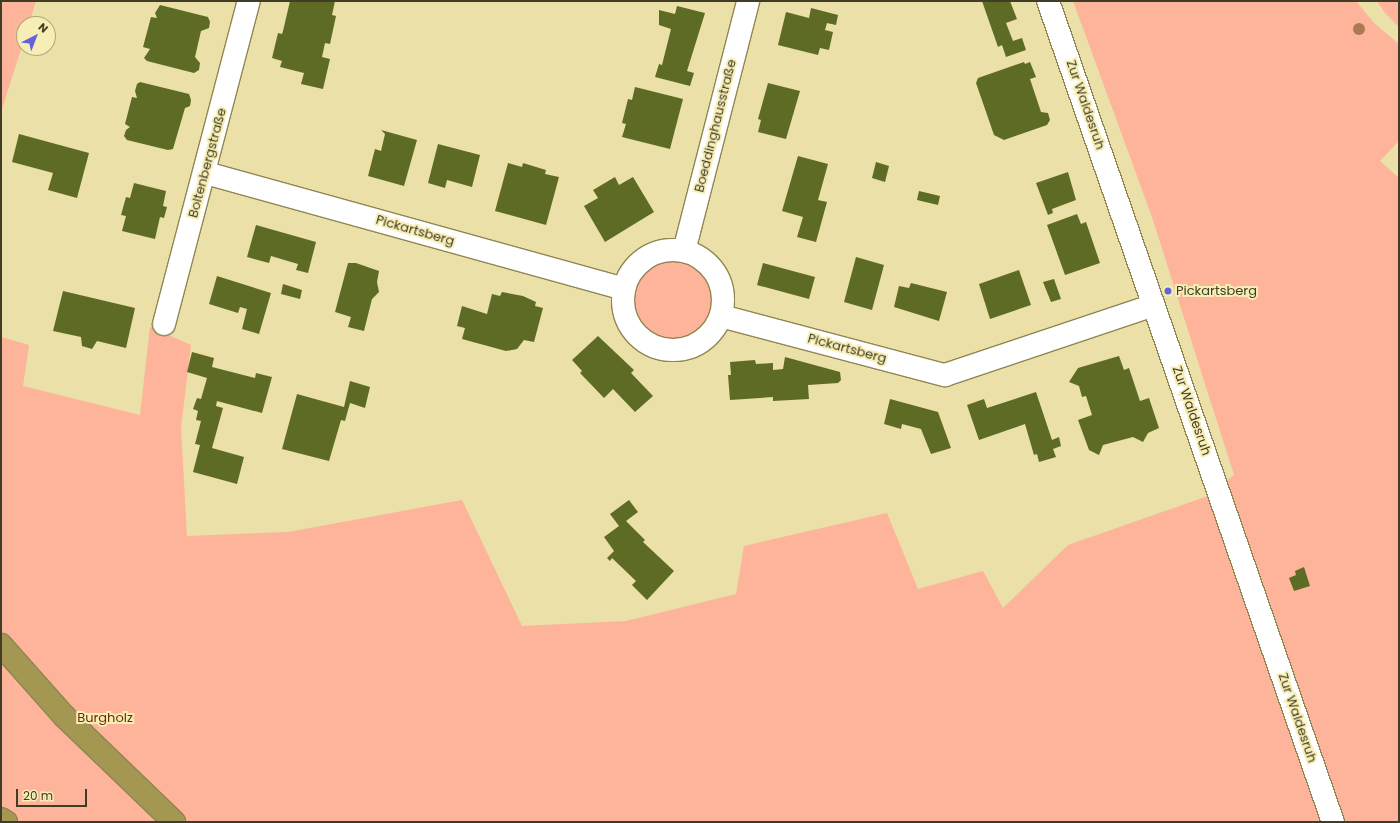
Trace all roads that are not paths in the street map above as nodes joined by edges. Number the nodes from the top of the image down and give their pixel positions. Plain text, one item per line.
1 (249, 1) edge
2 (748, 1) edge
3 (1048, 1) edge
4 (206, 173) junction
5 (684, 251) junction
6 (624, 289) junction
7 (1154, 305) junction
8 (721, 316) junction
9 (164, 324) dead end
10 (1, 645) edge
11 (1, 819) edge
12 (6, 822) edge
13 (174, 822) edge
14 (1333, 822) edge

1 - 4 street, Boltenbergstraße
2 - 5 street, Boeddinghausstraße
3 - 7 street, Zur Waldesruh
4 - 6 street, Pickartsberg
4 - 9 street, Boltenbergstraße
5 - 6 street
5 - 8 street
6 - 8 street
7 - 8 street, Pickartsberg
7 - 14 street, Zur Waldesruh
10 - 13 highway
11 - 12 highway

